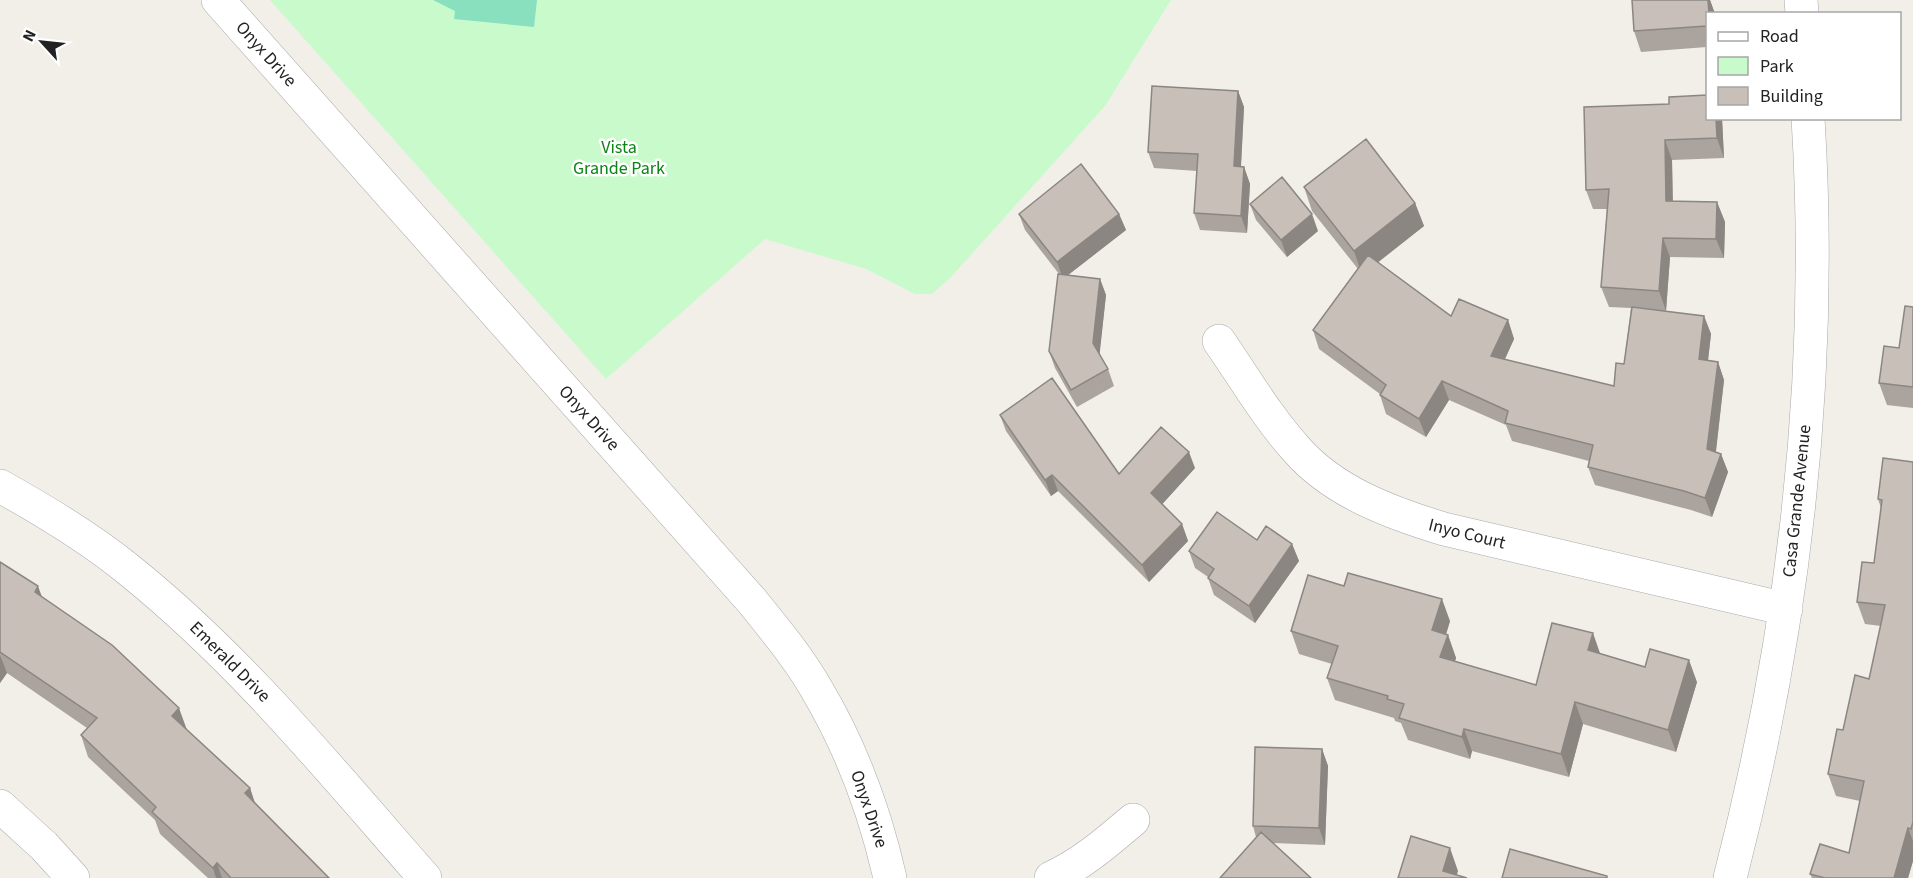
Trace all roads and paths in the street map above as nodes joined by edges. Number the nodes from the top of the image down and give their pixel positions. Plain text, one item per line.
1 (218, 0) edge
2 (1808, 120) edge
3 (1220, 341) dead end
4 (0, 486) edge
5 (1786, 609) junction
6 (0, 806) edge
7 (1133, 820) dead end
8 (73, 878) edge
9 (425, 878) edge
10 (890, 878) edge
11 (1051, 878) edge
12 (1730, 878) edge

1 - 10 street, Onyx Drive
2 - 5 street, Casa Grande Avenue
3 - 5 street, Inyo Court
4 - 9 street, Emerald Drive
5 - 12 street, Casa Grande Avenue
6 - 8 street
7 - 11 street

